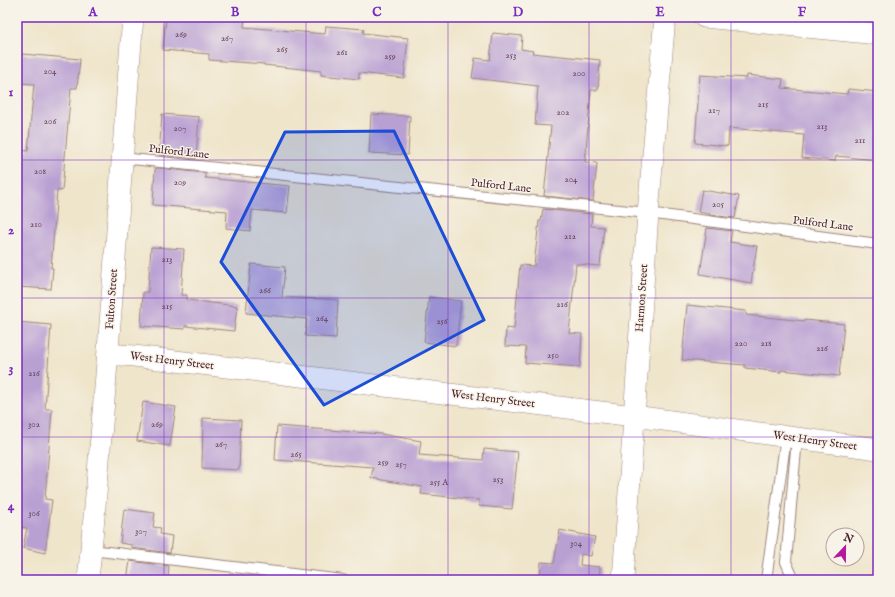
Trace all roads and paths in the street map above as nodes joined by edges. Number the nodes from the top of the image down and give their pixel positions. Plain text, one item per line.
1 (133, 17) edge
2 (665, 17) edge
3 (704, 17) edge
4 (878, 34) edge
5 (122, 158) junction
6 (648, 213) junction
7 (878, 244) edge
8 (108, 354) junction
9 (634, 416) junction
10 (792, 438) junction
11 (878, 449) edge
12 (91, 550) junction
13 (88, 580) edge
14 (343, 580) edge
15 (623, 580) edge
16 (766, 580) edge
17 (794, 580) edge

1 - 5 street, Fulton Street
2 - 6 street, Harmon Street
3 - 4 street
5 - 6 lane, Pulford Lane
5 - 8 street, Fulton Street
6 - 7 lane, Pulford Lane
6 - 9 street, Harmon Street
8 - 9 street, West Henry Street
8 - 12 street, Fulton Street
9 - 10 street, West Henry Street
9 - 15 street, Harmon Street
10 - 11 street, West Henry Street
10 - 16 lane
10 - 17 lane
12 - 13 street, Fulton Street
12 - 14 lane

